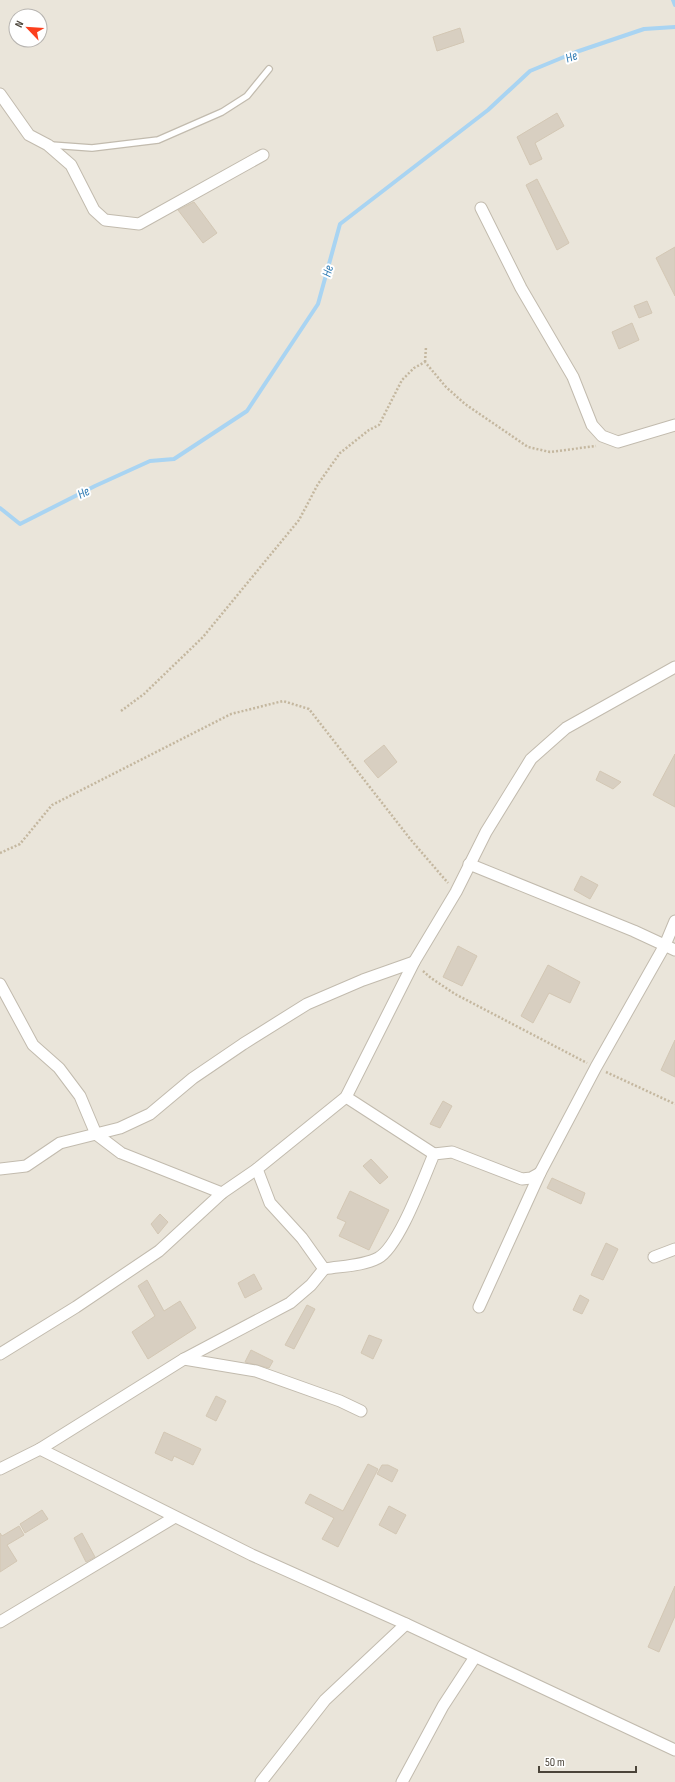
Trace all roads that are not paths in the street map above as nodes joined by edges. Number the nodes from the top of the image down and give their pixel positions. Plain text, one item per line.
1 (269, 69) dead end
2 (0, 94) edge
3 (48, 145) junction
4 (263, 155) dead end
5 (482, 208) dead end
6 (675, 425) edge
7 (675, 667) edge
8 (469, 864) junction
9 (675, 921) edge
10 (665, 945) junction
11 (675, 950) edge
12 (414, 962) junction
13 (0, 984) edge
14 (346, 1097) junction
15 (96, 1134) junction
16 (434, 1154) junction
17 (0, 1168) edge
18 (257, 1169) junction
19 (540, 1173) junction
20 (222, 1193) junction
21 (675, 1249) edge
22 (654, 1257) dead end
23 (324, 1269) junction
24 (479, 1307) dead end
25 (0, 1354) edge
26 (184, 1360) junction
27 (361, 1411) dead end
28 (40, 1449) junction
29 (0, 1469) edge
30 (175, 1517) junction
31 (0, 1622) edge
32 (406, 1624) junction
33 (475, 1657) junction
34 (675, 1750) edge
35 (261, 1782) edge
36 (402, 1782) edge

1 - 3 lane
2 - 3 street
3 - 4 street
5 - 6 street
7 - 8 street
8 - 10 street
8 - 12 street
9 - 10 street
10 - 11 street
10 - 19 street
12 - 14 street
12 - 15 street
13 - 15 street
14 - 16 street
14 - 18 street
15 - 17 street
15 - 20 street
16 - 19 street
16 - 23 street
18 - 20 street
18 - 23 street
19 - 24 street
20 - 25 street
21 - 22 street
23 - 26 street
26 - 27 street
26 - 28 street
28 - 29 street
28 - 30 street
30 - 31 street
30 - 32 street
32 - 33 street
32 - 35 street
33 - 34 street
33 - 36 street

